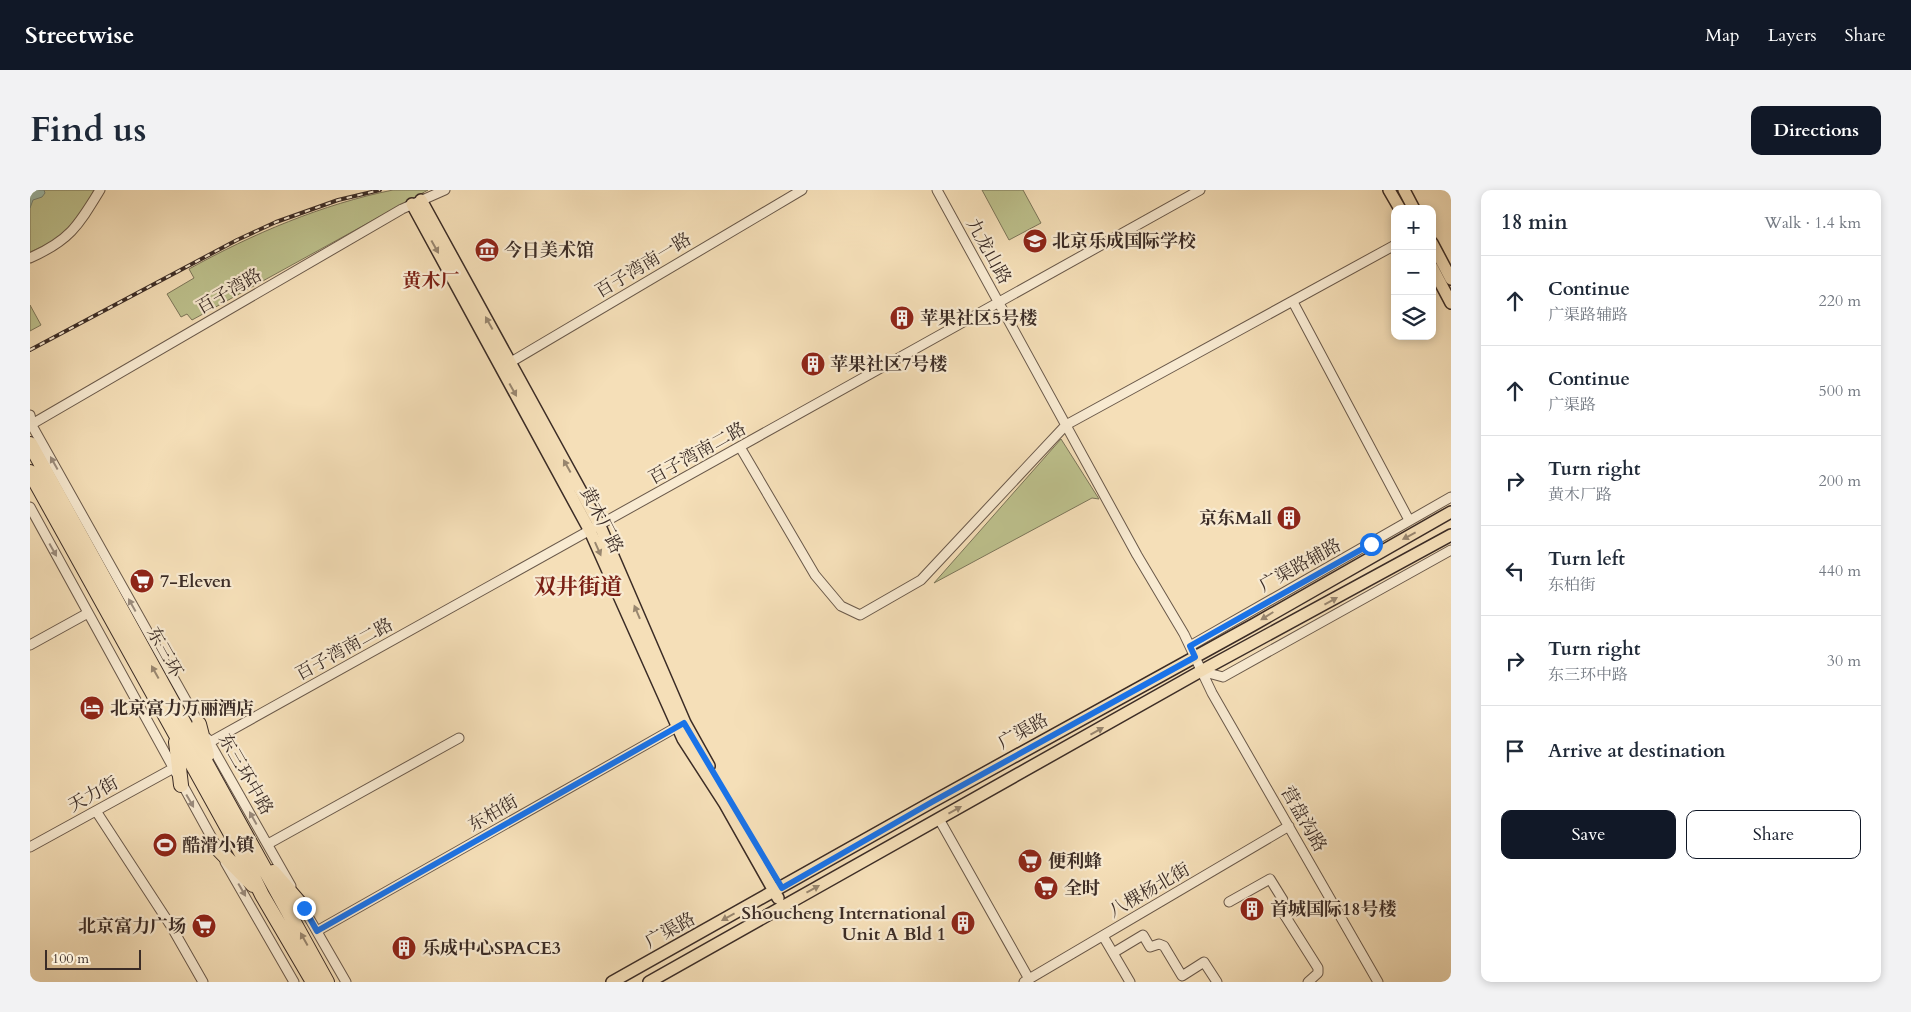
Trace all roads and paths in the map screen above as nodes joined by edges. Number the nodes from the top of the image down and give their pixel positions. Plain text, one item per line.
1 (100, 190) edge
2 (445, 190) edge
3 (802, 190) edge
4 (937, 190) edge
5 (1200, 190) edge
6 (1389, 190) edge
7 (1404, 190) edge
8 (416, 202) junction
9 (1398, 205) edge
10 (1412, 205) edge
11 (1391, 247) edge
12 (1436, 250) edge
13 (30, 258) edge
14 (1436, 275) edge
15 (1451, 279) edge
16 (999, 302) junction
17 (1293, 302) junction
18 (1451, 303) edge
19 (506, 365) junction
20 (31, 420) edge
21 (1066, 425) junction
22 (30, 444) edge
23 (740, 448) junction
24 (30, 472) edge
25 (1451, 497) edge
26 (1451, 504) edge
27 (30, 507) edge
28 (1426, 511) junction
29 (1451, 512) edge
30 (1409, 520) junction
31 (595, 529) junction
32 (1451, 535) edge
33 (1451, 550) edge
34 (88, 613) junction
35 (132, 644) junction
36 (30, 645) edge
37 (1192, 652) junction
38 (1202, 672) junction
39 (200, 724) junction
40 (681, 725) junction
41 (174, 734) junction
42 (459, 738) dead end
43 (210, 742) junction
44 (172, 769) junction
45 (212, 775) junction
46 (181, 785) junction
47 (96, 811) junction
48 (939, 819) junction
49 (1290, 826) junction
50 (268, 844) junction
51 (30, 847) edge
52 (217, 848) junction
53 (253, 848) junction
54 (778, 890) junction
55 (262, 895) junction
56 (1229, 902) dead end
57 (786, 904) junction
58 (304, 908) junction
59 (317, 931) junction
60 (1102, 936) junction
61 (1112, 953) junction
62 (653, 981) edge
63 (1027, 981) edge
64 (203, 982) edge
65 (294, 982) edge
66 (313, 982) edge
67 (327, 982) edge
68 (346, 982) edge
69 (612, 982) edge
70 (1130, 982) edge
71 (1218, 982) edge
72 (1308, 982) edge
73 (1378, 982) edge

1 - 13 street
2 - 8 street, 百子湾路
3 - 19 street, 百子湾南一路
4 - 16 street, 九龙山路
5 - 16 street, 百子湾南二路
6 - 9 main road
7 - 10 main road
8 - 19 main road, 黄木厂路
8 - 20 street, 百子湾路
11 - 17 street
12 - 15 main road
14 - 18 main road
16 - 21 street, 九龙山路
16 - 23 street, 百子湾南二路
17 - 21 street
17 - 30 street
19 - 31 main road, 黄木厂路
39 -> 20 street, 东三环中路
21 - 23 street
21 - 37 street, 营盘沟路
22 - 35 highway, 东三环
23 - 31 street, 百子湾南二路
24 - 35 highway, 东三环
25 - 28 street, 广渠路辅路
26 - 28 street
27 -> 34 street
28 - 30 street, 广渠路辅路
29 -> 37 main road, 广渠路
30 - 37 street, 广渠路辅路
31 - 40 main road, 黄木厂路
31 - 43 street, 百子湾南二路
38 -> 32 main road, 广渠路
33 - 38 street
34 - 36 street
34 - 44 street
35 - 41 highway, 东三环
45 -> 35 highway, 东三环
37 - 38 street, 营盘沟路
37 - 54 main road, 广渠路
48 -> 38 main road, 广渠路
38 - 49 street, 营盘沟路
39 - 43 street, 东三环中路
39 - 45 highway
40 - 54 main road, 黄木厂路
40 - 59 street, 东柏街
41 - 46 highway
41 - 55 highway, 东三环
42 - 50 street
50 -> 43 street, 东三环中路
44 - 46 street
44 - 47 street, 天力街
45 - 53 highway, 东三环
46 -> 52 street
47 - 51 street, 天力街
47 - 64 street
57 -> 48 main road, 广渠路
48 - 63 street
49 - 60 street, 八棵杨北街
49 - 73 street, 营盘沟路
50 - 58 street, 东三环中路
52 - 55 highway
52 -> 65 street
53 - 58 highway
67 -> 53 highway, 东三环
54 - 57 main road, 黄木厂路
54 -> 69 main road, 广渠路
55 - 66 highway, 东三环
56 - 72 street
57 - 62 main road, 广渠路
58 - 59 street, 东三环中路
59 - 68 street, 东三环中路
60 - 61 street
60 - 63 street, 八棵杨北街
61 - 70 street
61 - 71 street

